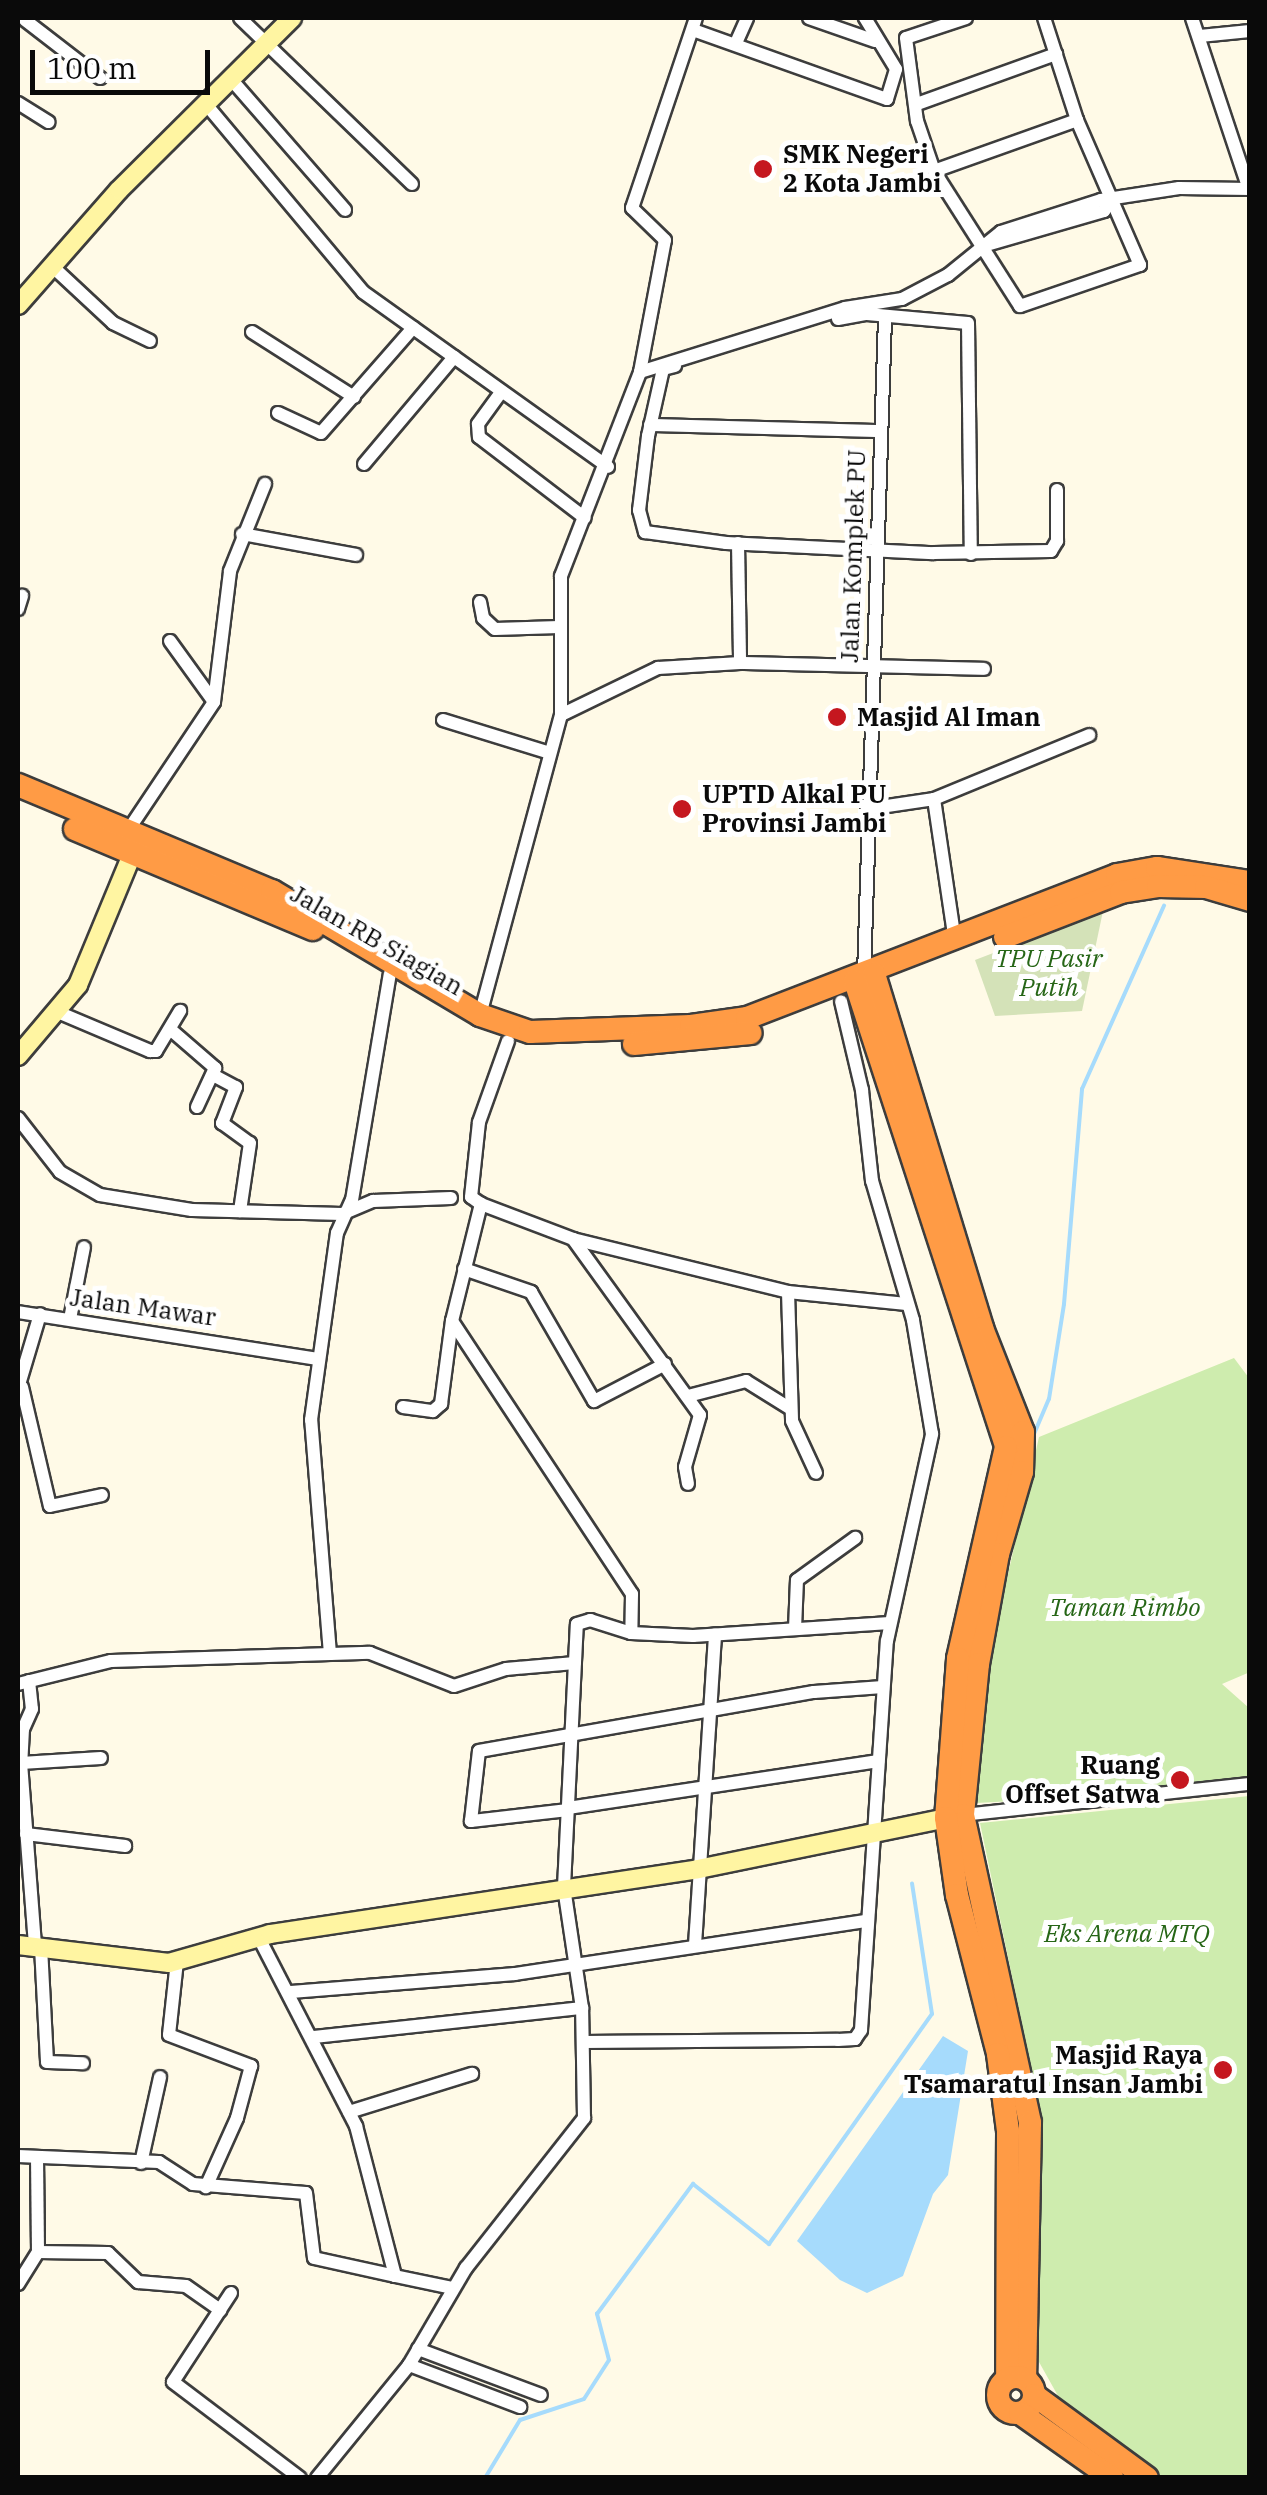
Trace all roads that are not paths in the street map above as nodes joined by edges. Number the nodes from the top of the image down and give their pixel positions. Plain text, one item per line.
1 (240, 18) edge
2 (292, 18) edge
3 (747, 18) edge
4 (809, 18) edge
5 (864, 18) edge
6 (966, 18) edge
7 (1044, 18) edge
8 (1192, 18) edge
9 (23, 23) edge
10 (923, 23) edge
11 (695, 24) edge
12 (1250, 30) edge
13 (1200, 36) junction
14 (267, 42) junction
15 (875, 42) junction
16 (736, 43) junction
17 (1056, 54) junction
18 (100, 78) dead end
19 (230, 78) junction
20 (18, 103) edge
21 (205, 103) junction
22 (917, 104) junction
23 (1076, 120) junction
24 (49, 122) dead end
25 (934, 171) junction
26 (412, 184) dead end
27 (1249, 189) edge
28 (1112, 199) junction
29 (345, 210) dead end
30 (983, 246) junction
31 (53, 267) junction
32 (18, 305) edge
33 (885, 316) junction
34 (413, 328) junction
35 (252, 332) dead end
36 (150, 341) dead end
37 (454, 357) junction
38 (640, 372) junction
39 (499, 395) junction
40 (354, 396) junction
41 (278, 413) dead end
42 (650, 425) junction
43 (879, 430) junction
44 (364, 464) dead end
45 (608, 467) junction
46 (265, 484) dead end
47 (1057, 490) dead end
48 (586, 518) junction
49 (242, 534) junction
50 (738, 543) junction
51 (876, 548) junction
52 (970, 554) junction
53 (356, 555) dead end
54 (480, 602) dead end
55 (559, 627) junction
56 (170, 641) dead end
57 (740, 663) junction
58 (984, 669) dead end
59 (872, 670) junction
60 (214, 702) junction
61 (562, 715) junction
62 (442, 720) dead end
63 (1089, 735) dead end
64 (550, 753) junction
65 (18, 785) edge
66 (934, 798) junction
67 (18, 802) edge
68 (867, 809) junction
69 (130, 842) junction
70 (1250, 882) edge
71 (1250, 900) edge
72 (955, 941) junction
73 (390, 974) junction
74 (862, 986) junction
75 (180, 1012) dead end
76 (60, 1013) junction
77 (480, 1015) junction
78 (170, 1029) junction
79 (723, 1032) junction
80 (508, 1041) junction
81 (18, 1056) edge
82 (213, 1075) junction
83 (198, 1107) dead end
84 (18, 1118) edge
85 (451, 1198) dead end
86 (481, 1204) junction
87 (240, 1210) junction
88 (342, 1214) junction
89 (573, 1239) junction
90 (84, 1247) dead end
91 (464, 1269) junction
92 (788, 1292) junction
93 (906, 1304) junction
94 (18, 1312) edge
95 (40, 1314) junction
96 (70, 1320) junction
97 (452, 1321) junction
98 (318, 1360) junction
99 (665, 1364) junction
100 (20, 1388) edge
101 (688, 1396) junction
102 (403, 1407) dead end
103 (791, 1408) junction
104 (816, 1472) dead end
105 (688, 1484) dead end
106 (102, 1495) dead end
107 (854, 1538) dead end
108 (890, 1622) junction
109 (796, 1629) junction
110 (631, 1633) junction
111 (715, 1635) junction
112 (330, 1654) junction
113 (575, 1663) junction
114 (24, 1682) edge
115 (883, 1686) junction
116 (710, 1710) junction
117 (569, 1735) junction
118 (101, 1758) dead end
119 (878, 1761) junction
120 (21, 1763) junction
121 (1250, 1784) edge
122 (700, 1789) junction
123 (568, 1809) junction
124 (955, 1817) junction
125 (26, 1834) junction
126 (872, 1834) junction
127 (126, 1846) dead end
128 (698, 1869) junction
129 (564, 1887) junction
130 (866, 1922) junction
131 (259, 1938) junction
132 (695, 1945) junction
133 (31, 1946) edge
134 (178, 1961) junction
135 (577, 1965) junction
136 (291, 1992) junction
137 (582, 2008) junction
138 (314, 2037) junction
139 (584, 2042) junction
140 (82, 2063) dead end
141 (472, 2074) dead end
142 (160, 2078) dead end
143 (350, 2112) junction
144 (18, 2156) edge
145 (37, 2159) junction
146 (141, 2163) junction
147 (206, 2187) junction
148 (38, 2252) junction
149 (396, 2276) junction
150 (18, 2284) edge
151 (452, 2288) junction
152 (231, 2294) dead end
153 (220, 2310) junction
154 (418, 2349) junction
155 (409, 2366) junction
156 (1022, 2392) junction
157 (541, 2395) dead end
158 (520, 2407) dead end
159 (300, 2478) edge
160 (317, 2478) edge
161 (1112, 2478) edge
162 (1147, 2478) edge

1 - 14 street
2 - 14 street
3 - 16 street
4 - 15 street
5 - 15 street
6 - 10 street
7 - 17 street
8 - 13 street
9 - 18 street
10 - 22 street
11 - 16 street
11 - 38 street
12 - 13 street
13 - 27 street
14 - 19 street
14 - 26 street
15 - 16 street
17 - 22 street
17 - 23 street
19 - 21 street
19 - 29 street
20 - 24 street
21 - 31 street
21 - 34 street
22 - 25 street
23 - 25 street
23 - 28 street
25 - 30 street
27 - 28 street
28 - 30 street
28 - 30 street
30 - 38 street
31 - 32 street
31 - 36 street
33 - 42 street
33 - 43 street, Jalan Komplek PU
33 - 52 street
34 - 37 street
34 - 40 street
35 - 40 street
37 - 39 street
37 - 44 street
38 - 45 street
39 - 45 street
39 - 48 street
40 - 41 street
42 - 43 street
42 - 50 street
43 - 51 street, Jalan Komplek PU
45 - 48 street
46 - 49 street
47 - 52 street
48 - 55 street
49 - 53 street
49 - 60 street
50 - 51 street
50 - 57 street
51 - 52 street
51 - 59 street, Jalan Komplek PU
54 - 55 street
55 - 61 street
56 - 60 street
57 - 59 street
57 - 61 street
58 - 59 street
59 - 68 street, Jalan Komplek PU
60 - 69 street
61 - 64 street
62 - 64 street
63 - 66 street
64 - 77 street
65 - 69 highway, Jalan RB Siagian
66 - 68 street
66 - 72 street
67 - 69 highway, Jalan RB Siagian
68 - 74 street, Jalan Komplek PU
69 - 73 highway, Jalan RB Siagian
69 - 76 street
69 - 77 highway, Jalan RB Siagian
70 - 72 highway
71 - 74 highway
72 - 74 highway
73 - 80 highway, Jalan RB Siagian
73 - 88 street
74 - 79 highway
74 - 93 street, Jalan Komplek PU
74 - 124 highway
75 - 78 street
76 - 78 street
76 - 81 street
77 - 79 highway, Jalan RB Siagian
78 - 82 street
79 - 80 highway, Jalan RB Siagian
80 - 86 street
82 - 83 street
82 - 87 street
84 - 87 street
85 - 88 street
86 - 89 street
86 - 91 street
87 - 88 street
88 - 98 street
89 - 92 street
89 - 99 street
90 - 96 street
91 - 97 street
91 - 99 street
92 - 93 street
92 - 103 street
93 - 108 street, Jalan Komplek PU
94 - 95 street
95 - 96 street, Jalan Mawar
95 - 100 street, Jalan Mawar
96 - 98 street, Jalan Mawar
97 - 102 street
97 - 110 street
98 - 112 street
99 - 101 street
100 - 106 street
101 - 103 street
101 - 105 street
103 - 104 street
107 - 109 street
108 - 109 street
108 - 115 street, Jalan Komplek PU
109 - 111 street
110 - 111 street
110 - 113 street
111 - 116 street
112 - 113 street
112 - 114 street
113 - 117 street
114 - 120 street
115 - 116 street
115 - 119 street, Jalan Komplek PU
116 - 117 street
116 - 122 street
117 - 123 street
117 - 123 street
118 - 120 street
119 - 122 street
119 - 126 street, Jalan Komplek PU
120 - 125 street
121 - 124 street
122 - 123 street
122 - 128 street
123 - 129 street
124 - 126 street
124 - 156 highway
125 - 127 street
125 - 133 street
126 - 128 street
126 - 130 street, Jalan Komplek PU
128 - 129 street
128 - 132 street
129 - 131 street
129 - 135 street
130 - 132 street
130 - 139 street, Jalan Komplek PU
131 - 134 street
131 - 136 street
132 - 135 street
133 - 134 street
133 - 140 street
134 - 147 street
135 - 136 street
135 - 137 street
136 - 138 street
137 - 138 street
137 - 139 street
138 - 143 street
139 - 151 street
141 - 143 street
142 - 146 street
143 - 149 street
144 - 145 street
145 - 146 street
145 - 148 street
146 - 147 street
147 - 149 street
148 - 150 street
148 - 153 street
149 - 151 street
151 - 154 street
152 - 153 street
153 - 159 street
154 - 155 street
154 - 157 street
155 - 158 street
155 - 160 street
156 - 161 highway
156 - 162 highway

